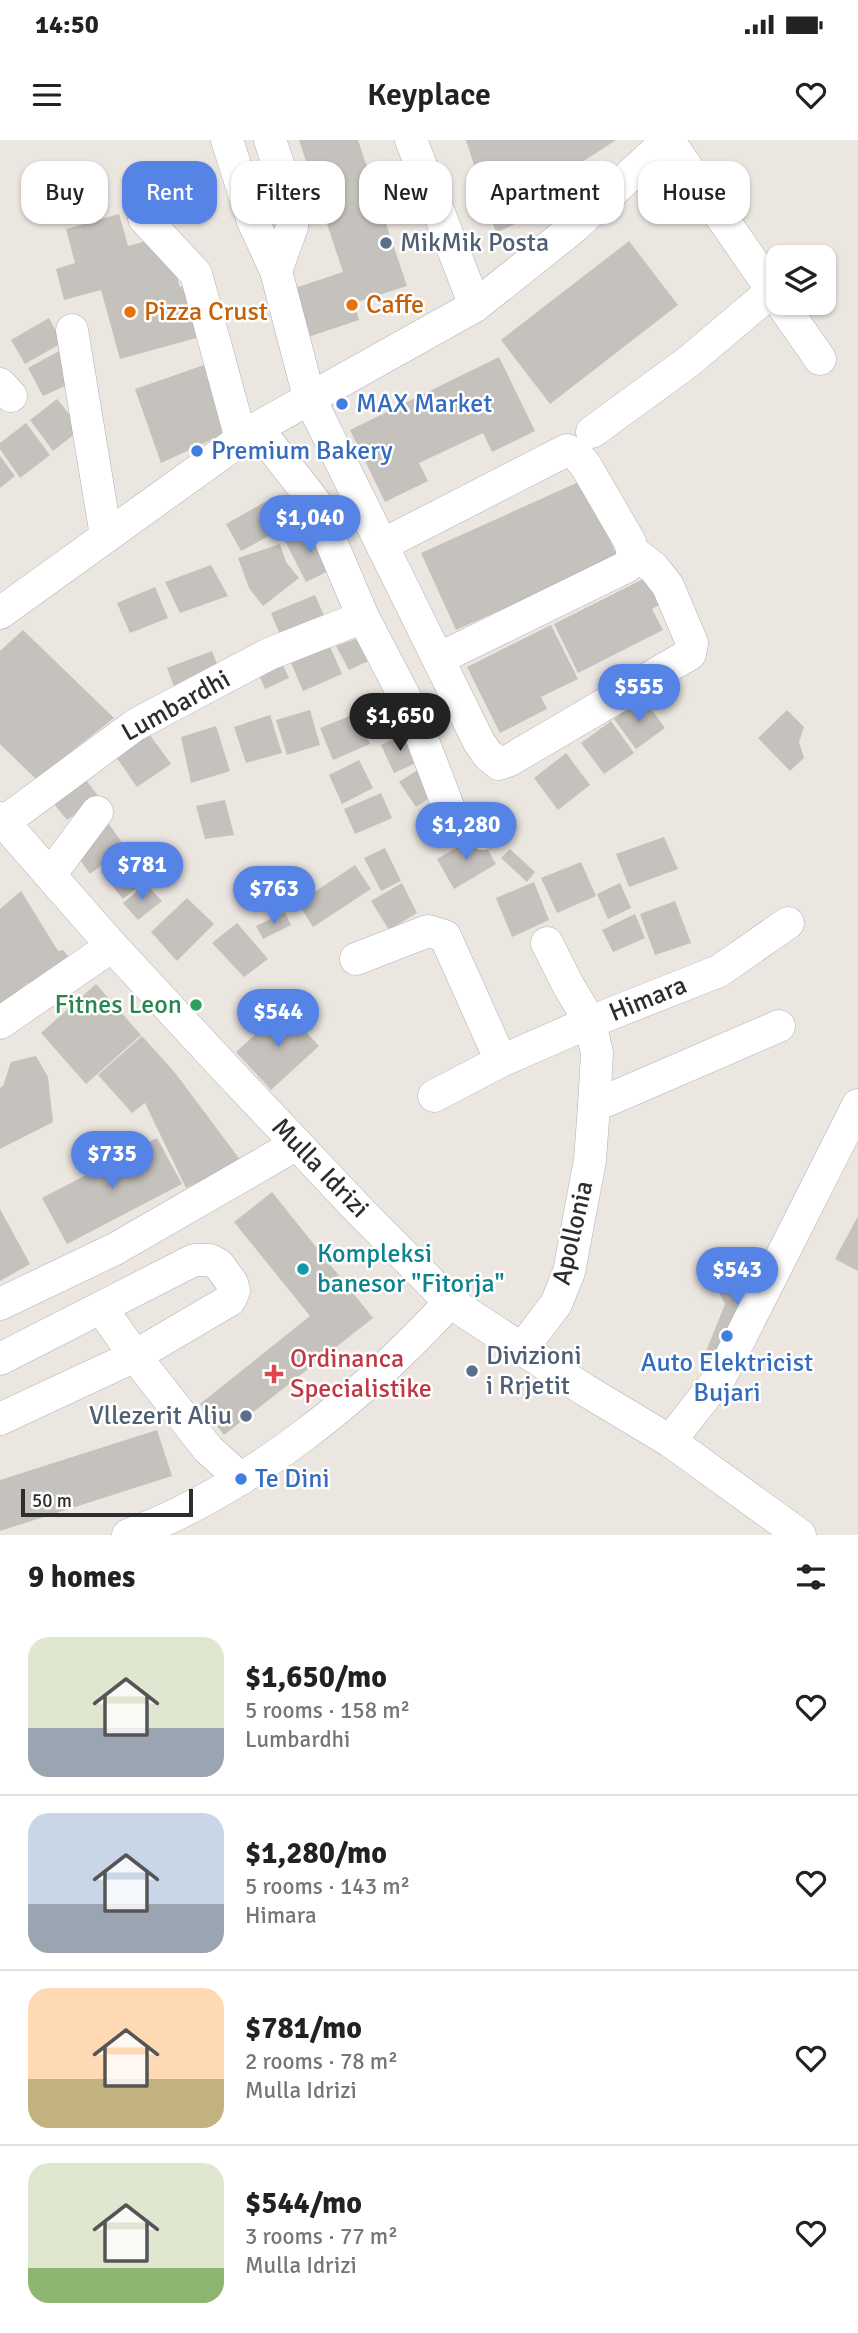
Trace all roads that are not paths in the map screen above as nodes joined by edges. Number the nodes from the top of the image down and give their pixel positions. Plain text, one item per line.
1 (227, 140) edge
2 (270, 140) edge
3 (411, 140) edge
4 (668, 140) edge
5 (150, 224) edge
6 (276, 271) junction
7 (766, 282) edge
8 (475, 306) junction
9 (766, 306) edge
10 (789, 315) edge
11 (72, 330) dead end
12 (820, 359) dead end
13 (271, 419) junction
14 (592, 432) dead end
15 (107, 536) junction
16 (382, 545) junction
17 (632, 551) junction
18 (0, 613) edge
19 (363, 617) junction
20 (438, 659) junction
21 (97, 812) dead end
22 (2, 820) edge
23 (483, 834) dead end
24 (50, 876) junction
25 (788, 923) dead end
26 (547, 943) dead end
27 (112, 946) junction
28 (356, 959) dead end
29 (590, 1022) junction
30 (0, 1023) edge
31 (779, 1026) dead end
32 (501, 1061) junction
33 (434, 1096) dead end
34 (858, 1105) edge
35 (594, 1106) junction
36 (297, 1144) junction
37 (450, 1302) junction
38 (0, 1304) edge
39 (101, 1308) junction
40 (522, 1349) junction
41 (135, 1356) junction
42 (0, 1359) edge
43 (0, 1419) edge
44 (670, 1441) junction
45 (241, 1479) junction
46 (128, 1535) edge
47 (800, 1535) edge

1 - 6 street
2 - 6 street
3 - 8 street
4 - 7 street
4 - 8 street
5 - 13 street
6 - 13 street
8 - 13 street
9 - 14 street
10 - 12 street
11 - 15 street
13 - 15 street
13 - 16 street
13 - 19 street
15 - 18 street
16 - 17 street
16 - 20 street
17 - 20 street
17 - 20 street
19 - 22 street, Lumbardhi
19 - 23 street
21 - 24 street
22 - 24 street, Mulla Idrizi
24 - 27 street, Mulla Idrizi
25 - 29 street, Himara
26 - 29 street, Apollonia
27 - 30 street
27 - 36 street, Mulla Idrizi
28 - 32 street
29 - 32 street, Himara
29 - 35 street, Apollonia
31 - 35 street
32 - 33 street, Himara
34 - 44 street
35 - 40 street, Apollonia
36 - 37 street, Mulla Idrizi
36 - 38 street
37 - 40 street, Mulla Idrizi
37 - 45 street
39 - 41 street
39 - 41 street
39 - 42 street
40 - 44 street, Mulla Idrizi
41 - 43 street
41 - 45 street
44 - 47 street, Mulla Idrizi
45 - 46 street

